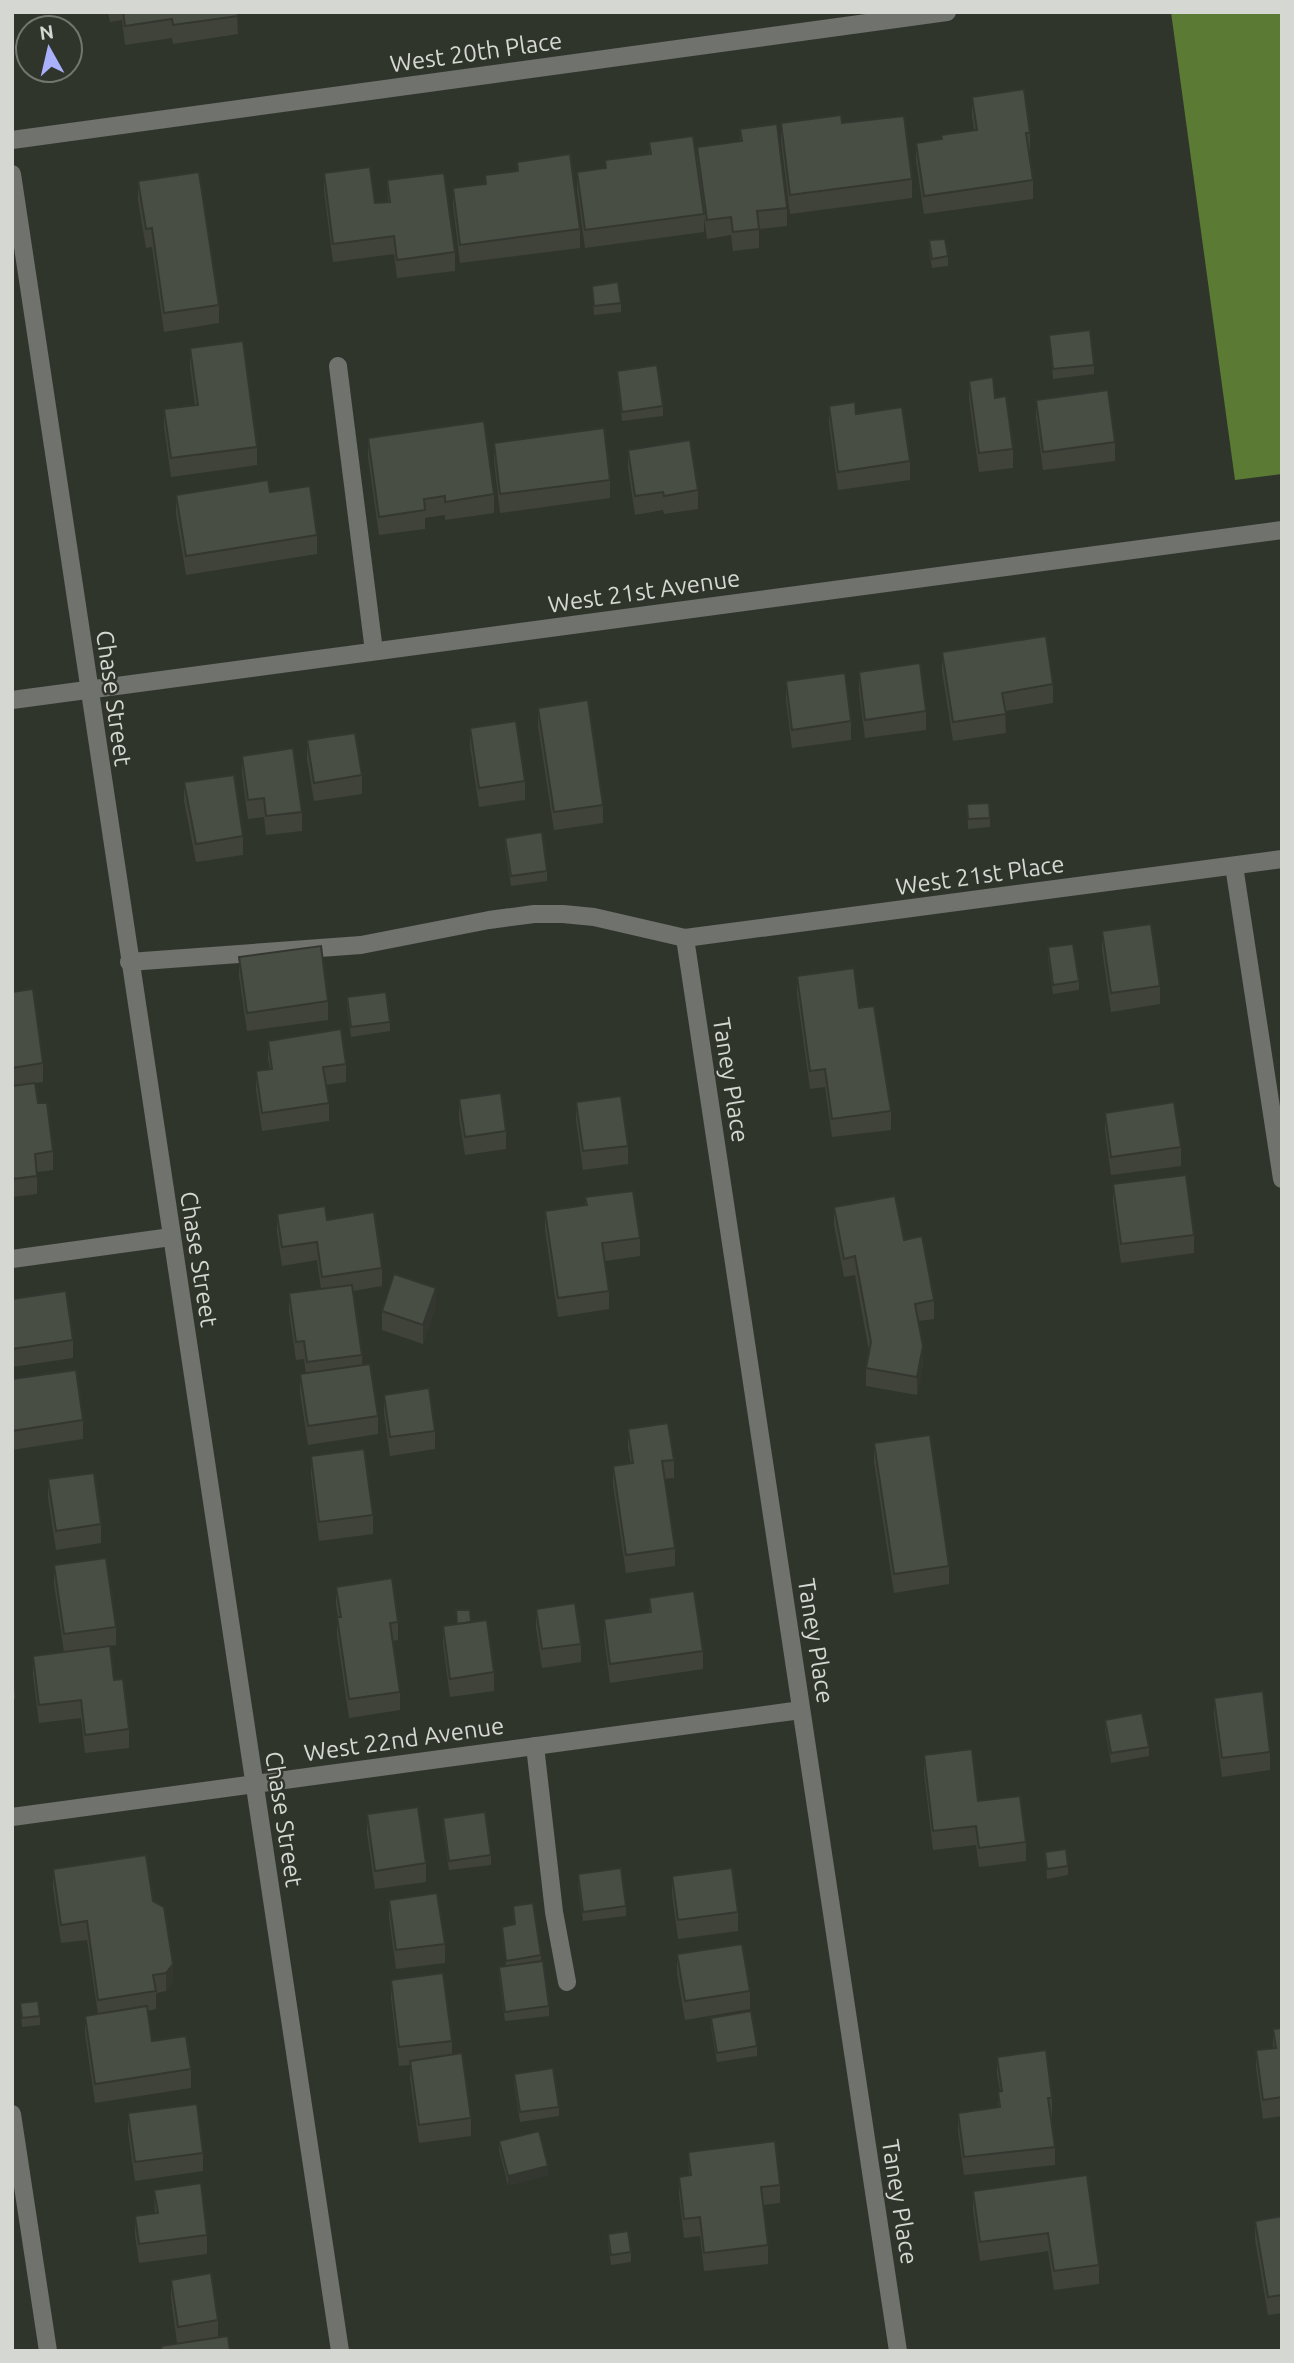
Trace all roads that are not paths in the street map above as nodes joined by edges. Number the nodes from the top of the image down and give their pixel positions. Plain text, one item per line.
1 (947, 12) edge
2 (12, 140) edge
3 (12, 174) edge
4 (338, 366) dead end
5 (1282, 530) edge
6 (374, 651) junction
7 (88, 690) junction
8 (12, 700) edge
9 (1282, 859) edge
10 (1234, 866) junction
11 (685, 938) junction
12 (129, 962) junction
13 (1282, 1180) edge
14 (171, 1237) junction
15 (12, 1259) edge
16 (802, 1710) junction
17 (536, 1746) junction
18 (254, 1784) junction
19 (12, 1817) edge
20 (567, 1982) dead end
21 (12, 2114) edge
22 (48, 2351) edge
23 (340, 2351) edge
24 (898, 2351) edge

1 - 2 street, West 20th Place
3 - 7 street, Chase Street
4 - 6 street
5 - 6 street, West 21st Avenue
6 - 7 street, West 21st Avenue
7 - 8 street, West 21st Avenue
7 - 12 street, Chase Street
9 - 10 street, West 21st Place
10 - 11 street, West 21st Place
10 - 13 street
11 - 12 street
11 - 16 street, Taney Place
12 - 14 street, Chase Street
14 - 15 street
14 - 18 street, Chase Street
16 - 17 street, West 22nd Avenue
16 - 24 street, Taney Place
17 - 18 street, West 22nd Avenue
17 - 20 street
18 - 19 street, West 22nd Avenue
18 - 23 street, Chase Street
21 - 22 street

